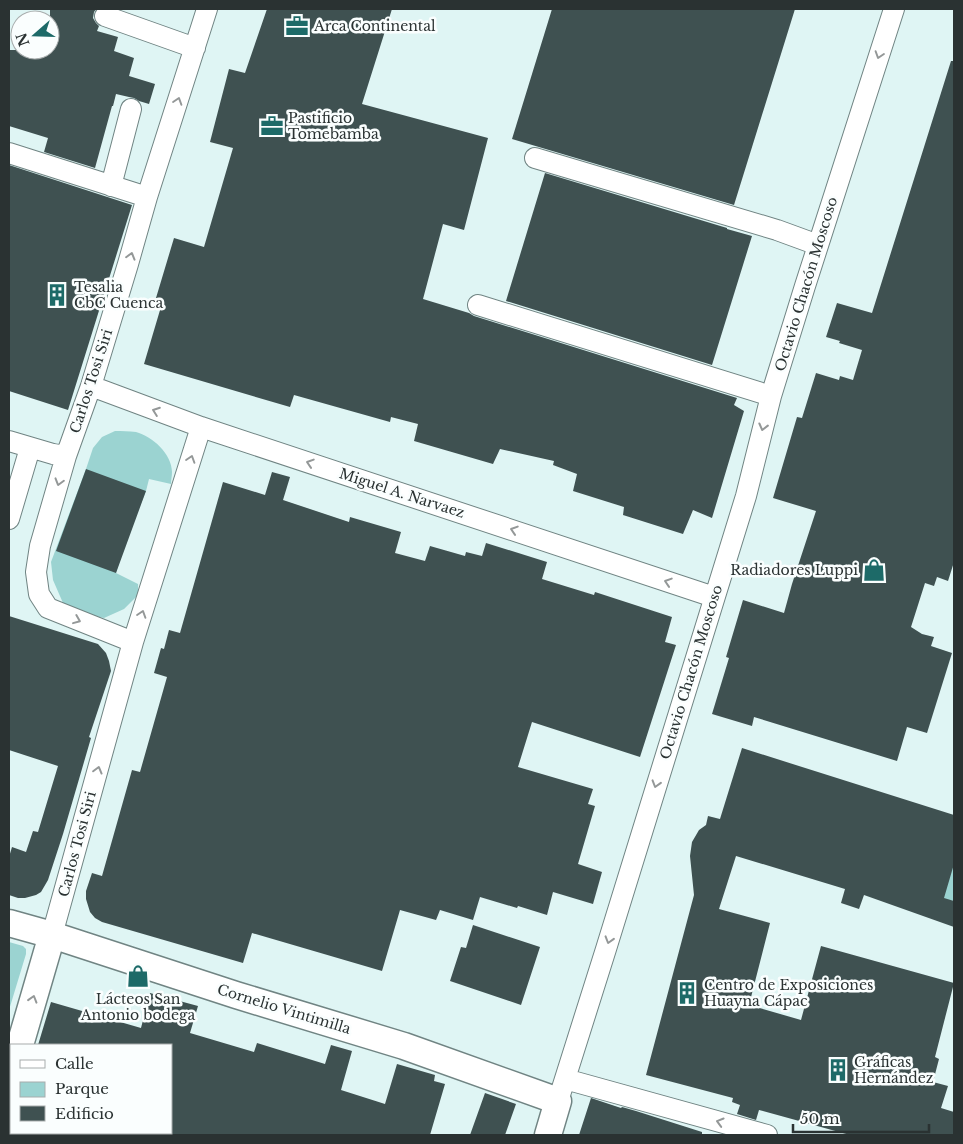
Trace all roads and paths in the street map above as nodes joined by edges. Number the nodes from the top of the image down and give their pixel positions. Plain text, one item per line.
1 (207, 9) edge
2 (894, 9) edge
3 (105, 16) dead end
4 (195, 48) junction
5 (131, 109) dead end
6 (9, 153) edge
7 (535, 158) dead end
8 (111, 186) junction
9 (147, 197) junction
10 (818, 245) junction
11 (478, 305) dead end
12 (91, 386) junction
13 (772, 396) junction
14 (201, 427) junction
15 (9, 441) edge
16 (30, 448) junction
17 (66, 456) junction
18 (9, 519) edge
19 (714, 597) junction
20 (133, 642) junction
21 (9, 922) edge
22 (52, 935) junction
23 (20, 1044) edge
24 (562, 1090) junction
25 (548, 1135) edge
26 (767, 1135) edge

1 - 4 street, Carlos Tosi Siri
2 -> 10 street, Octavio Chacón Moscoso
3 - 4 street
9 -> 4 street, Carlos Tosi Siri
5 - 8 street
6 - 8 street
7 - 10 street
8 - 9 street
12 -> 9 street, Carlos Tosi Siri
10 - 13 street, Octavio Chacón Moscoso
11 - 13 street
14 -> 12 street, Miguel A. Narvaez
12 - 17 street, Carlos Tosi Siri
13 -> 19 street, Octavio Chacón Moscoso
19 -> 14 street, Miguel A. Narvaez
20 -> 14 street, Carlos Tosi Siri
15 - 16 street
16 - 17 street
16 - 18 street
17 -> 20 street, Carlos Tosi Siri
19 -> 24 street, Octavio Chacón Moscoso
22 -> 20 street, Carlos Tosi Siri
21 - 22 main road, Cornelio Vintimilla
23 -> 22 main road, Carlos Tosi Siri
22 - 24 main road, Cornelio Vintimilla
24 - 25 main road, Octavio Chacón Moscoso
26 -> 24 street, Cornelio Vintimilla

